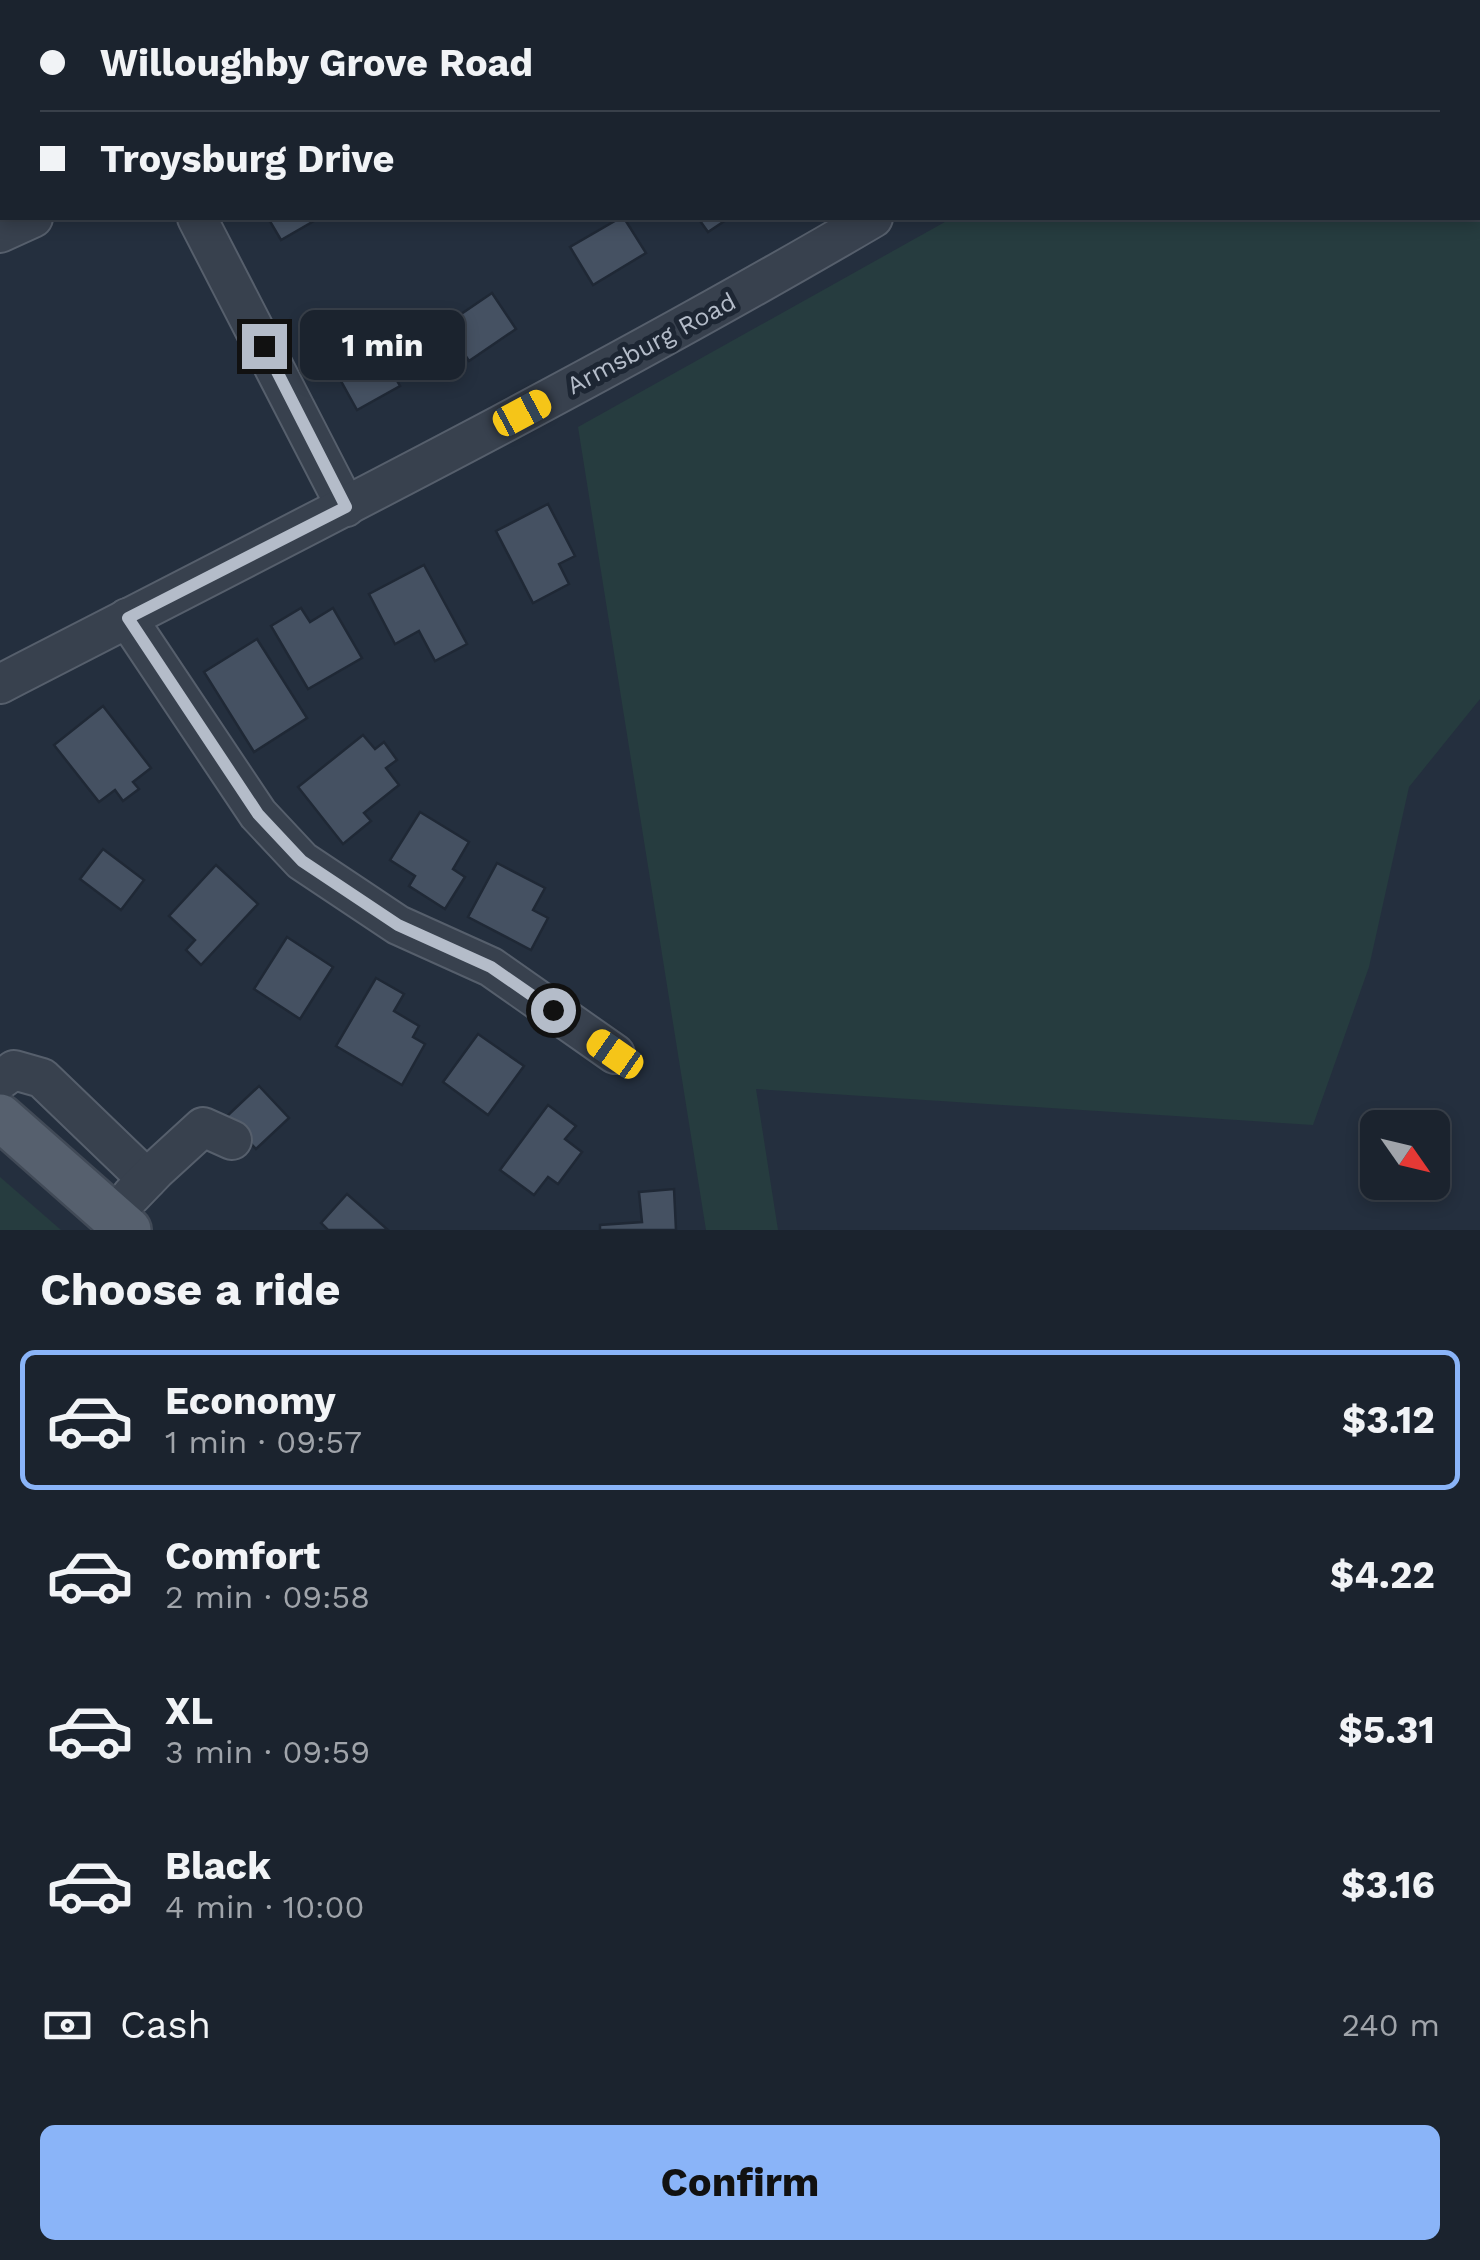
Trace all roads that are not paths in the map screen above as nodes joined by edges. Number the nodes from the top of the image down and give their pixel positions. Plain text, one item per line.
1 (29, 220) edge
2 (198, 220) edge
3 (870, 220) edge
4 (0, 233) edge
5 (346, 507) junction
6 (128, 618) junction
7 (0, 684) edge
8 (615, 1054) dead end
9 (0, 1080) edge
10 (0, 1117) edge
11 (232, 1140) dead end
12 (147, 1180) junction
13 (120, 1223) edge

1 - 4 street
2 - 5 street
3 - 5 street, Armsburg Road
5 - 6 street, Armsburg Road
6 - 7 street, Armsburg Road
6 - 8 street
9 - 12 street
10 - 13 main road
11 - 12 street
12 - 13 street

